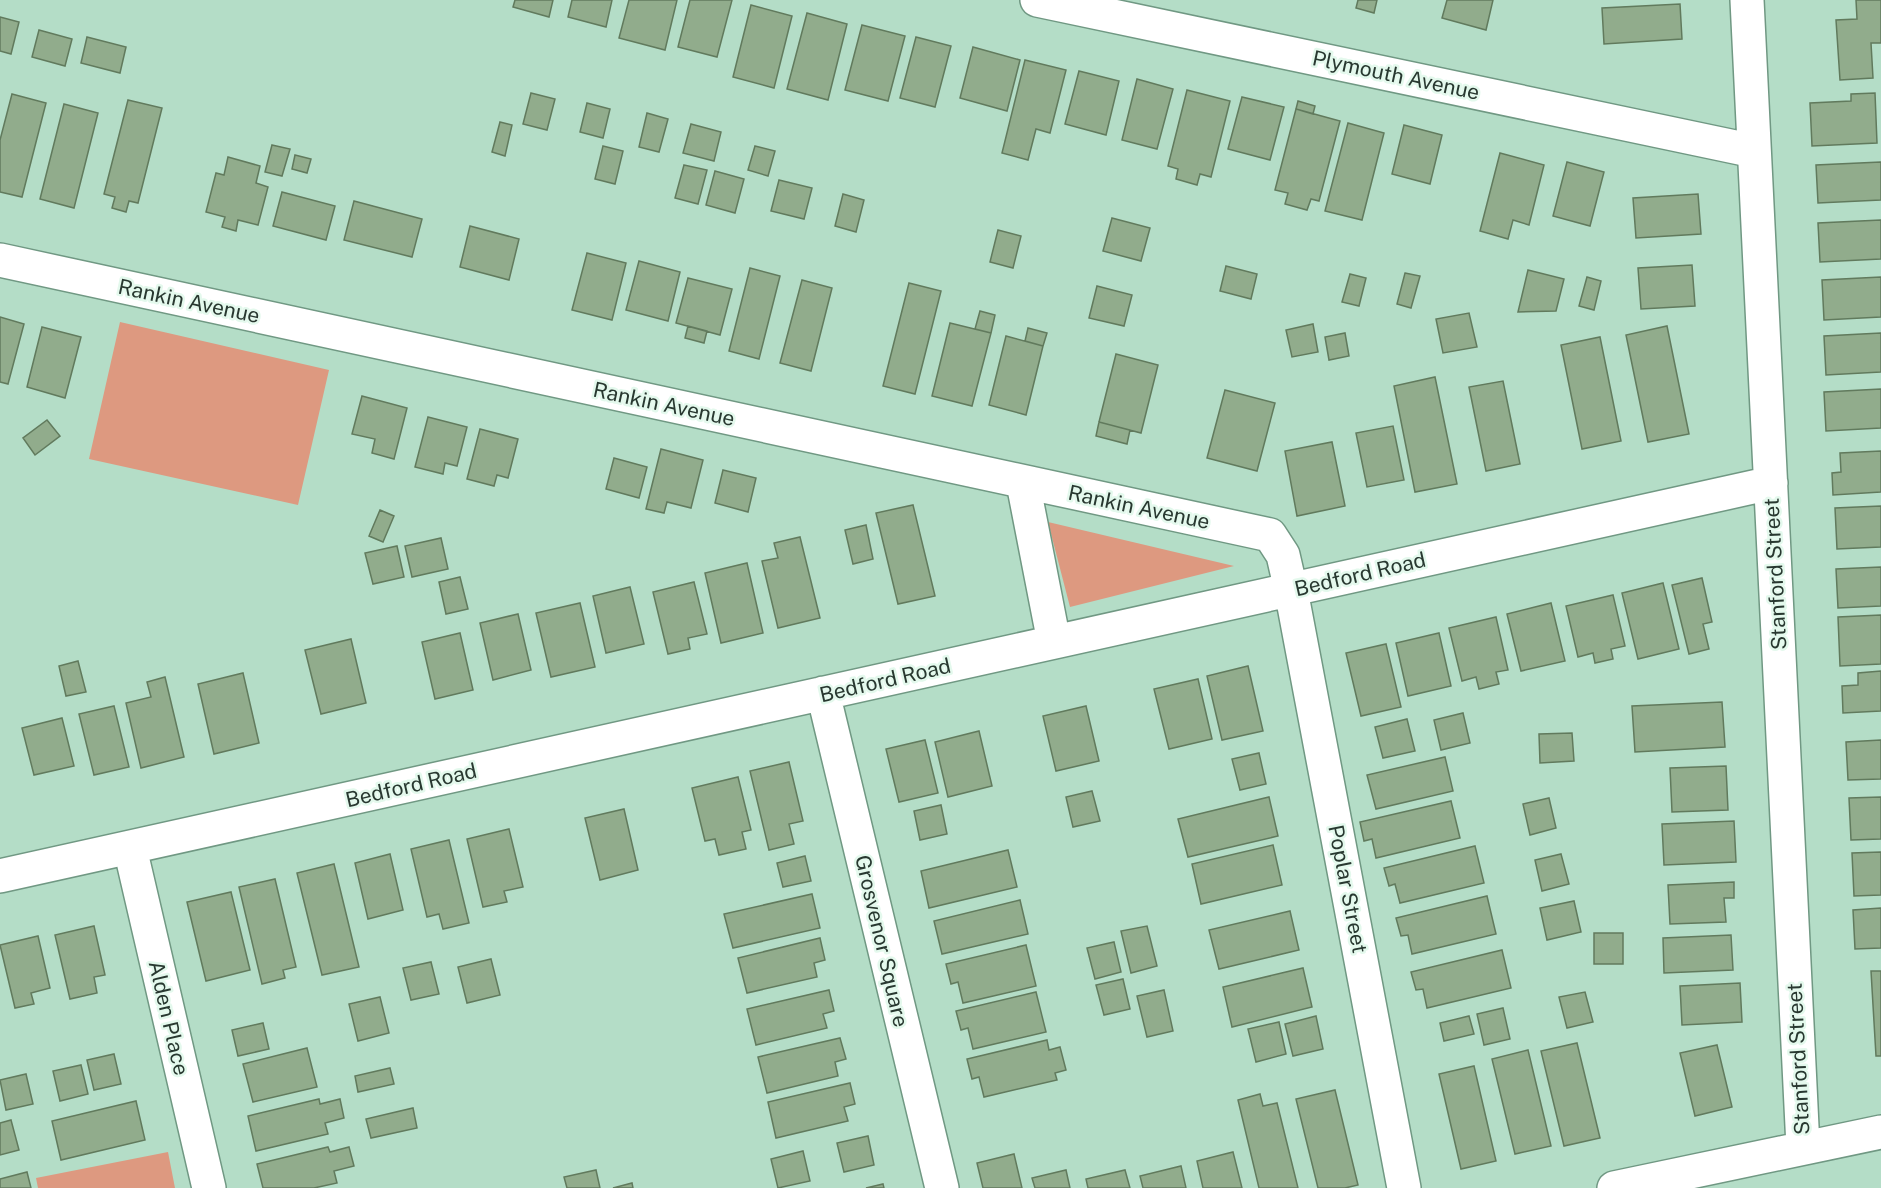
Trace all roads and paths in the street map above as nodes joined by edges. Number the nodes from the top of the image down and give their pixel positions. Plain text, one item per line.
1 (1037, 0) edge
2 (1747, 0) edge
3 (1755, 151) junction
4 (0, 260) edge
5 (1023, 483) junction
6 (1771, 483) junction
7 (1291, 590) junction
8 (1054, 642) junction
9 (823, 693) junction
10 (130, 848) junction
11 (0, 876) edge
12 (1881, 1131) edge
13 (1803, 1148) junction
14 (209, 1188) edge
15 (942, 1188) edge
16 (1404, 1188) edge
17 (1614, 1188) edge

1 - 3 street, Plymouth Avenue
2 - 3 street, Stanford Street
3 - 6 street, Stanford Street
4 - 5 street, Rankin Avenue
5 - 7 street, Rankin Avenue
5 - 8 street
6 - 7 street, Bedford Road
6 - 13 street, Stanford Street
7 - 8 street, Bedford Road
7 - 16 street, Poplar Street
8 - 9 street, Bedford Road
9 - 10 street, Bedford Road
9 - 15 street, Grosvenor Square
10 - 11 street, Bedford Road
10 - 14 street, Alden Place
12 - 13 street
13 - 17 street

